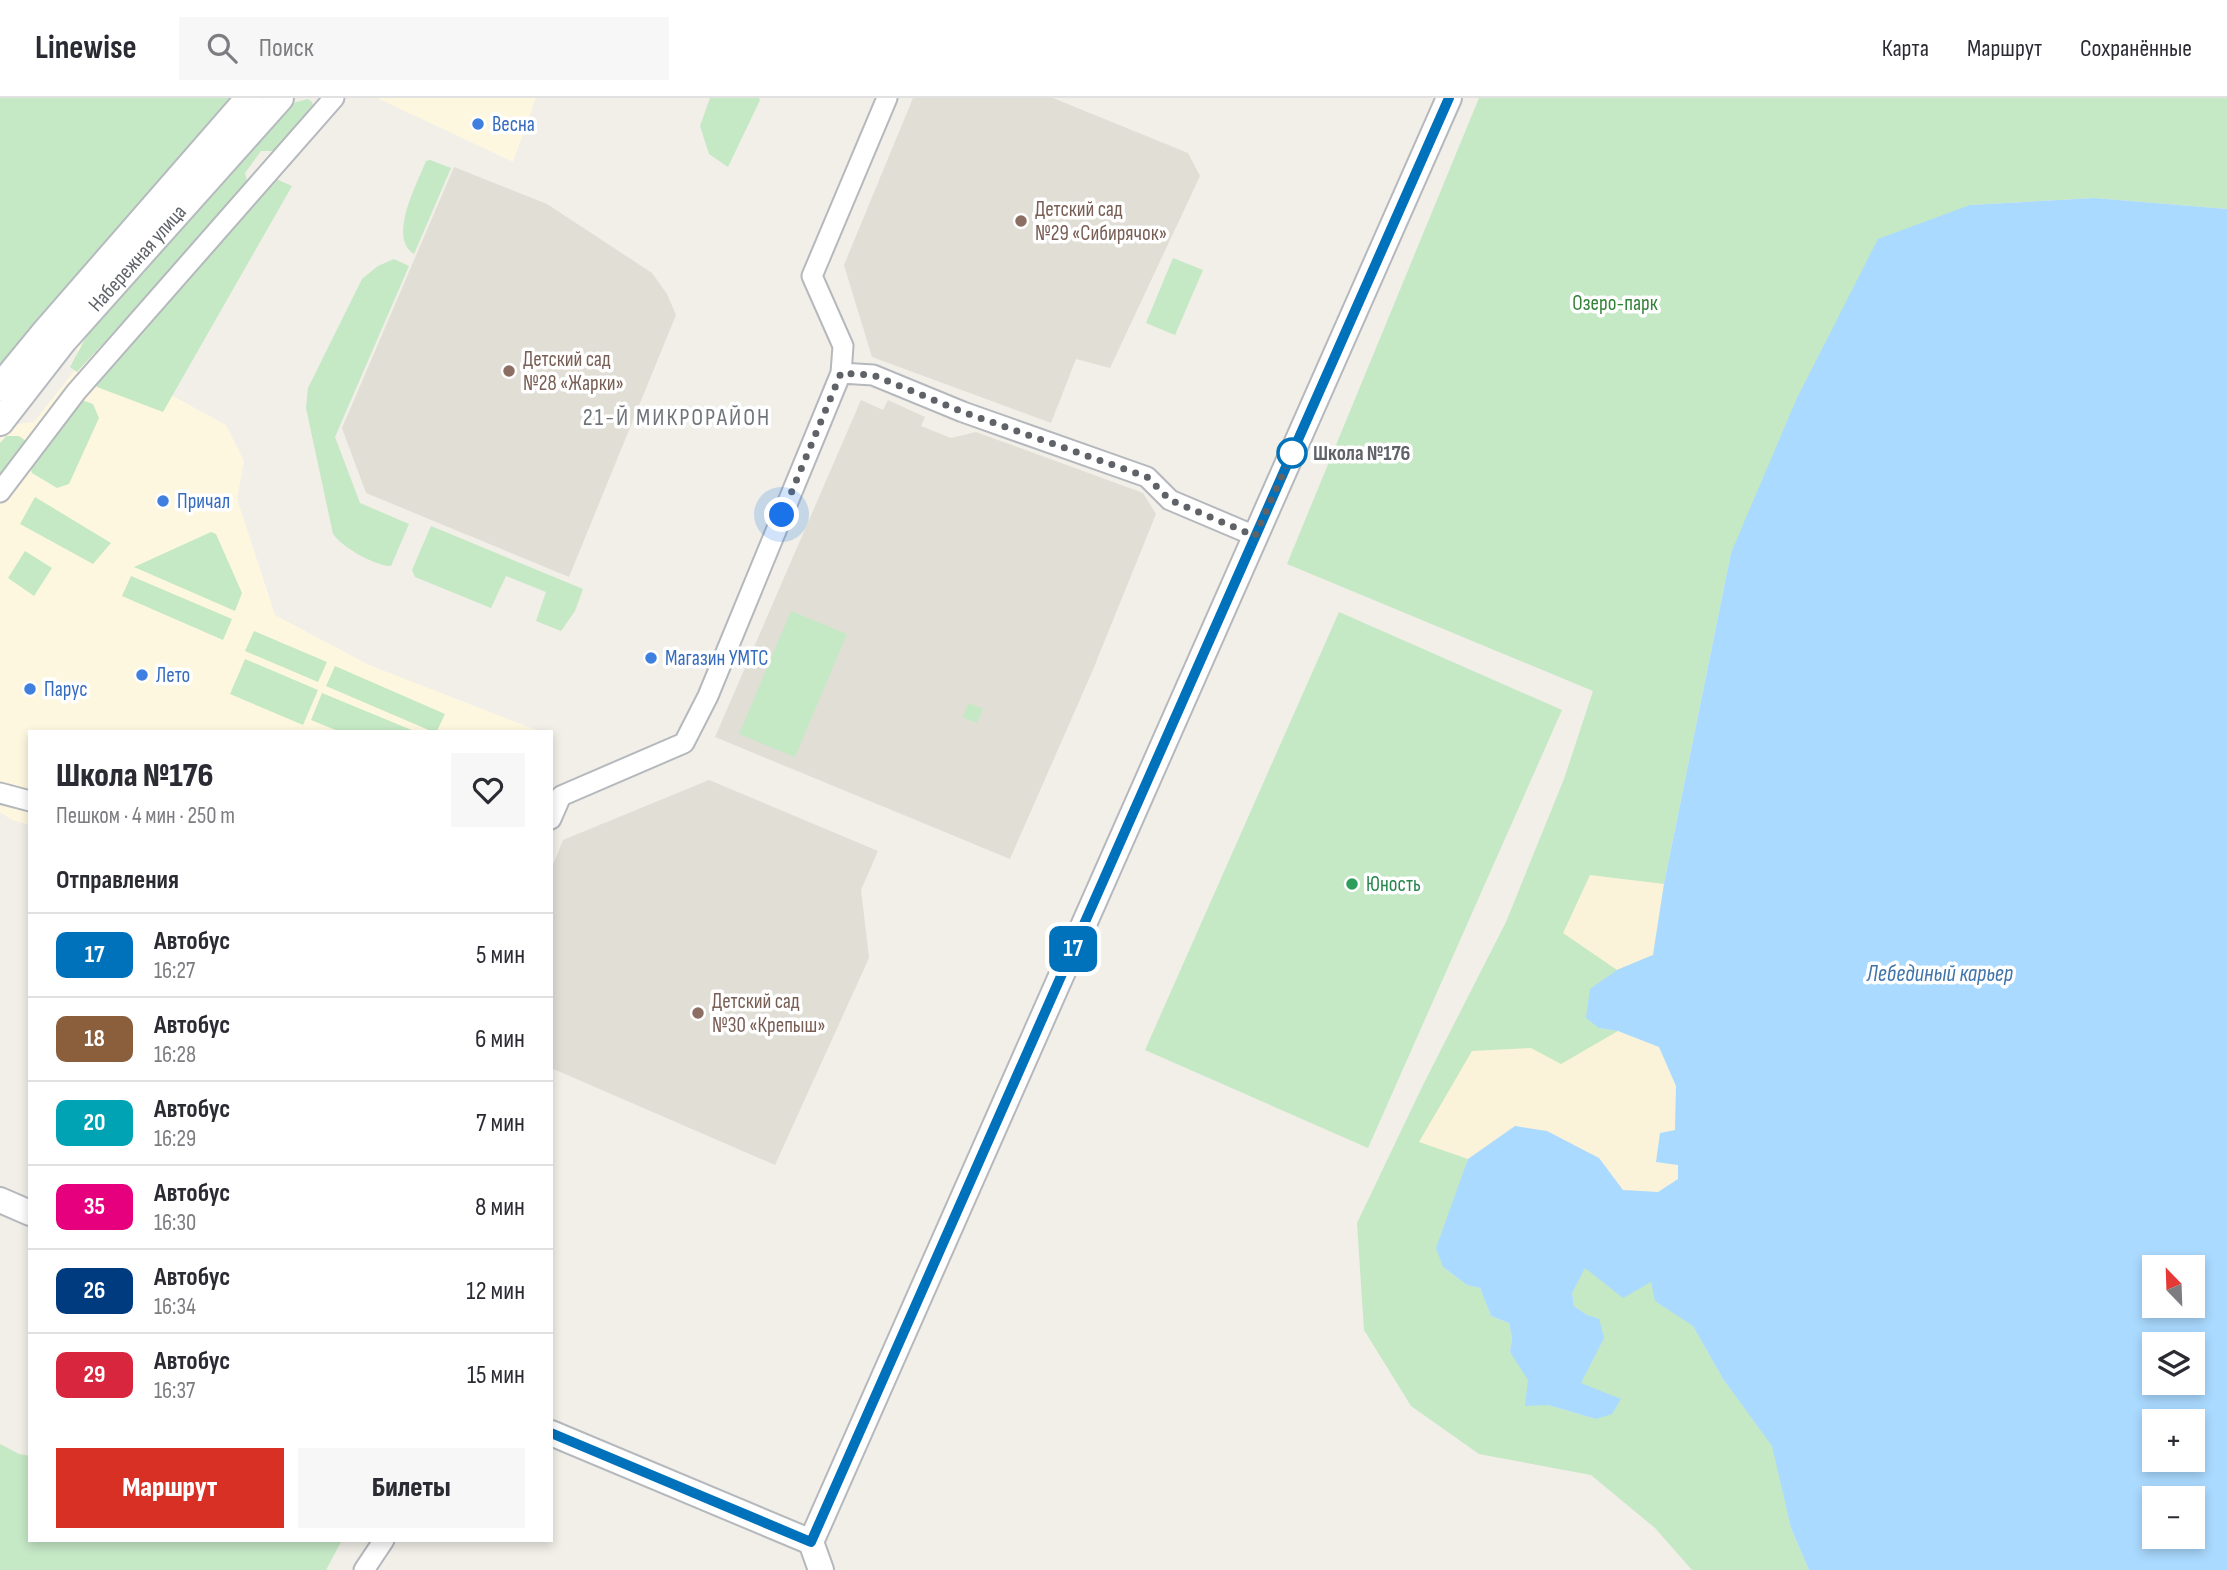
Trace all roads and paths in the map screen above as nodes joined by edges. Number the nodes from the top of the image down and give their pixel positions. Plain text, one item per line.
1 (249, 98) edge
2 (280, 98) edge
3 (334, 98) edge
4 (887, 98) edge
5 (1449, 98) edge
6 (841, 373) junction
7 (0, 387) edge
8 (0, 422) edge
9 (0, 492) edge
10 (1255, 536) junction
11 (0, 793) edge
12 (28, 800) edge
13 (553, 814) edge
14 (0, 1200) edge
15 (28, 1212) edge
16 (553, 1434) edge
17 (383, 1542) edge
18 (811, 1542) junction
19 (364, 1570) edge
20 (821, 1570) edge

1 - 7 main road, Набережная улица
2 - 8 main road, Набережная улица
3 - 9 street
4 - 6 street
5 - 10 street
6 - 10 street
6 - 13 street
10 - 18 street
11 - 12 street
14 - 15 street
16 - 18 street
17 - 19 street
18 - 20 street

